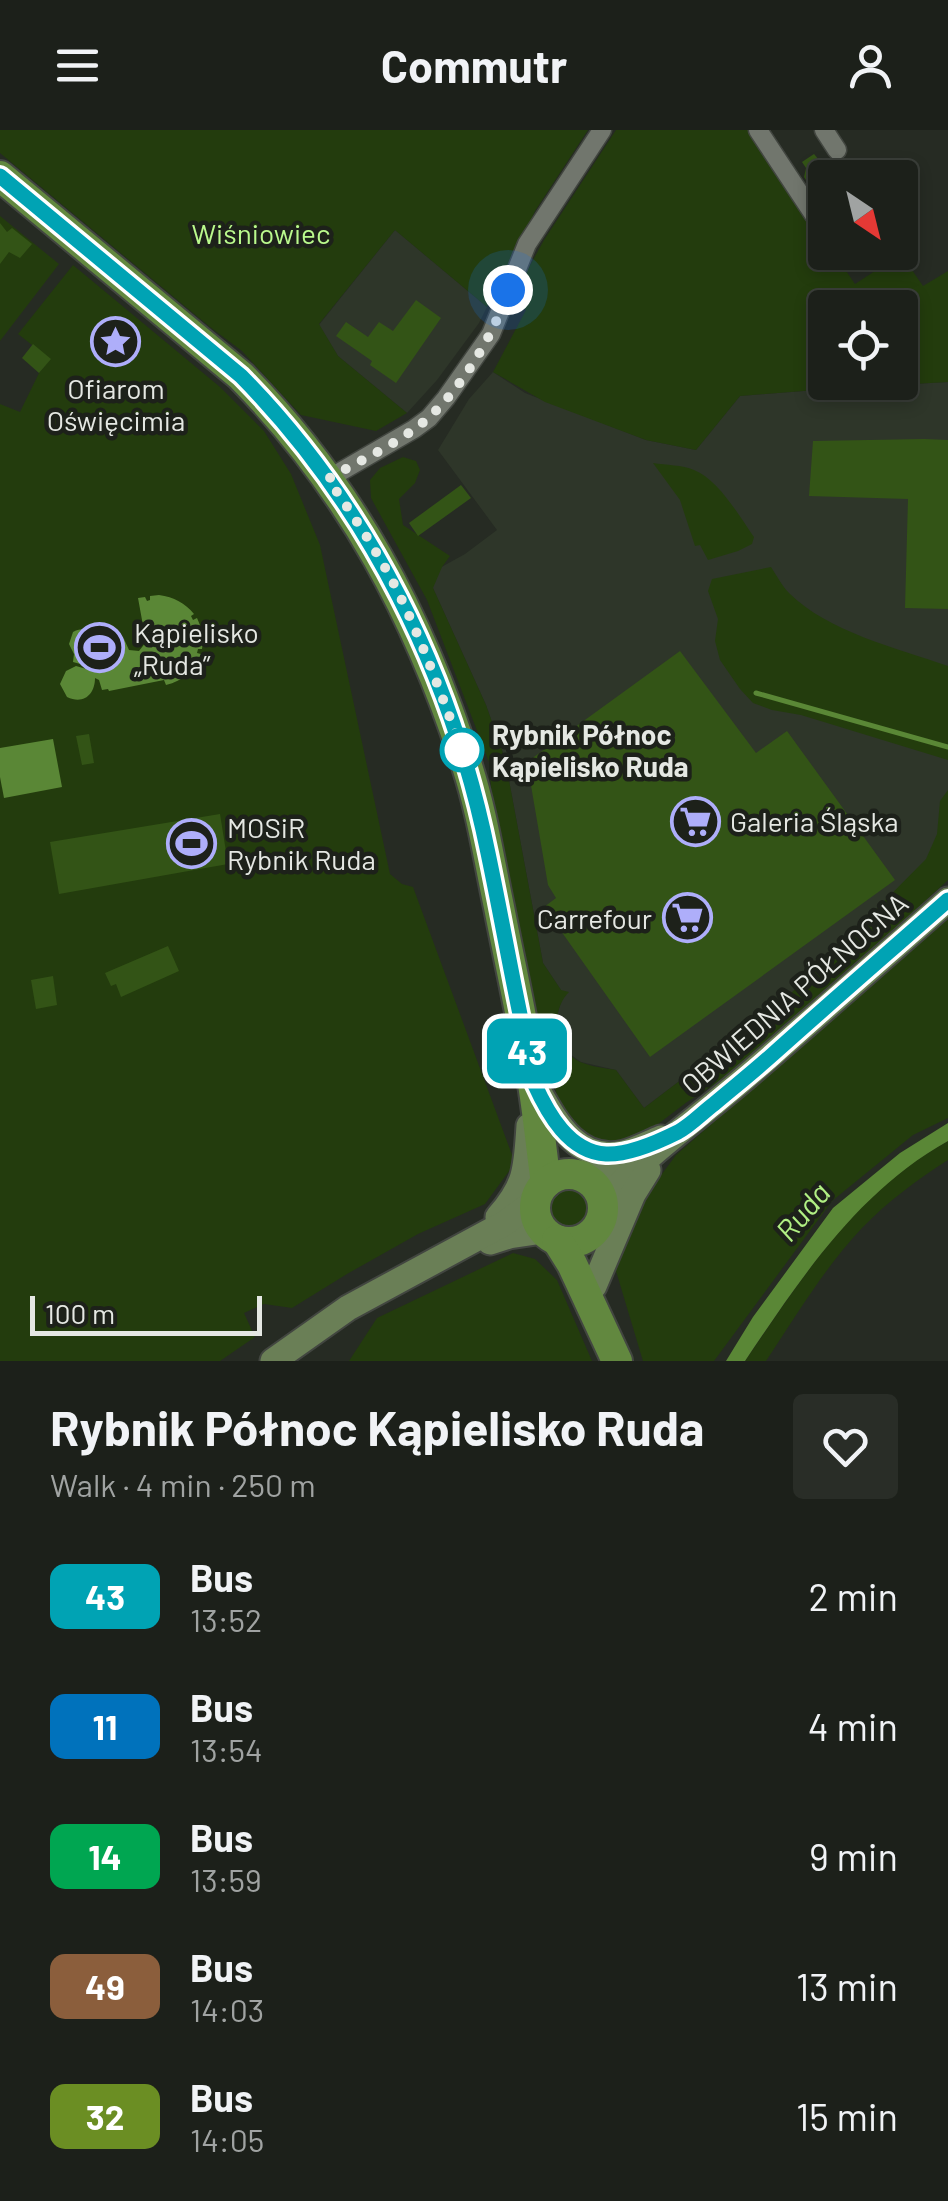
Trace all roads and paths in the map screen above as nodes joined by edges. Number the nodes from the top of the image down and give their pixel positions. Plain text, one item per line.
1 (602, 130) edge
2 (758, 130) edge
3 (824, 130) edge
4 (837, 150) dead end
5 (0, 176) edge
6 (808, 206) edge
7 (328, 479) junction
8 (948, 900) edge
9 (533, 1081) junction
10 (679, 1131) junction
11 (569, 1188) junction
12 (486, 1232) junction
13 (590, 1235) junction
14 (550, 1236) junction
15 (457, 1250) junction
16 (594, 1286) junction
17 (603, 1327) junction
18 (273, 1361) edge
19 (616, 1361) edge

1 - 7 street
2 - 6 street
3 - 4 street
5 - 7 main road
7 - 9 main road
8 - 10 main road, OBWIEDNIA PÓŁNOCNA
9 - 10 main road
9 - 11 main road
9 - 12 main road
10 - 11 main road, OBWIEDNIA PÓŁNOCNA
10 - 16 main road
11 - 12 main road, OBWIEDNIA PÓŁNOCNA
11 - 13 main road
11 - 14 main road
12 - 15 main road, OBWIEDNIA PÓŁNOCNA
13 - 14 main road
13 - 16 main road
14 - 15 main road, OBWIEDNIA PÓŁNOCNA
14 - 17 main road
15 - 18 main road, OBWIEDNIA PÓŁNOCNA
16 - 17 main road
17 - 19 main road

